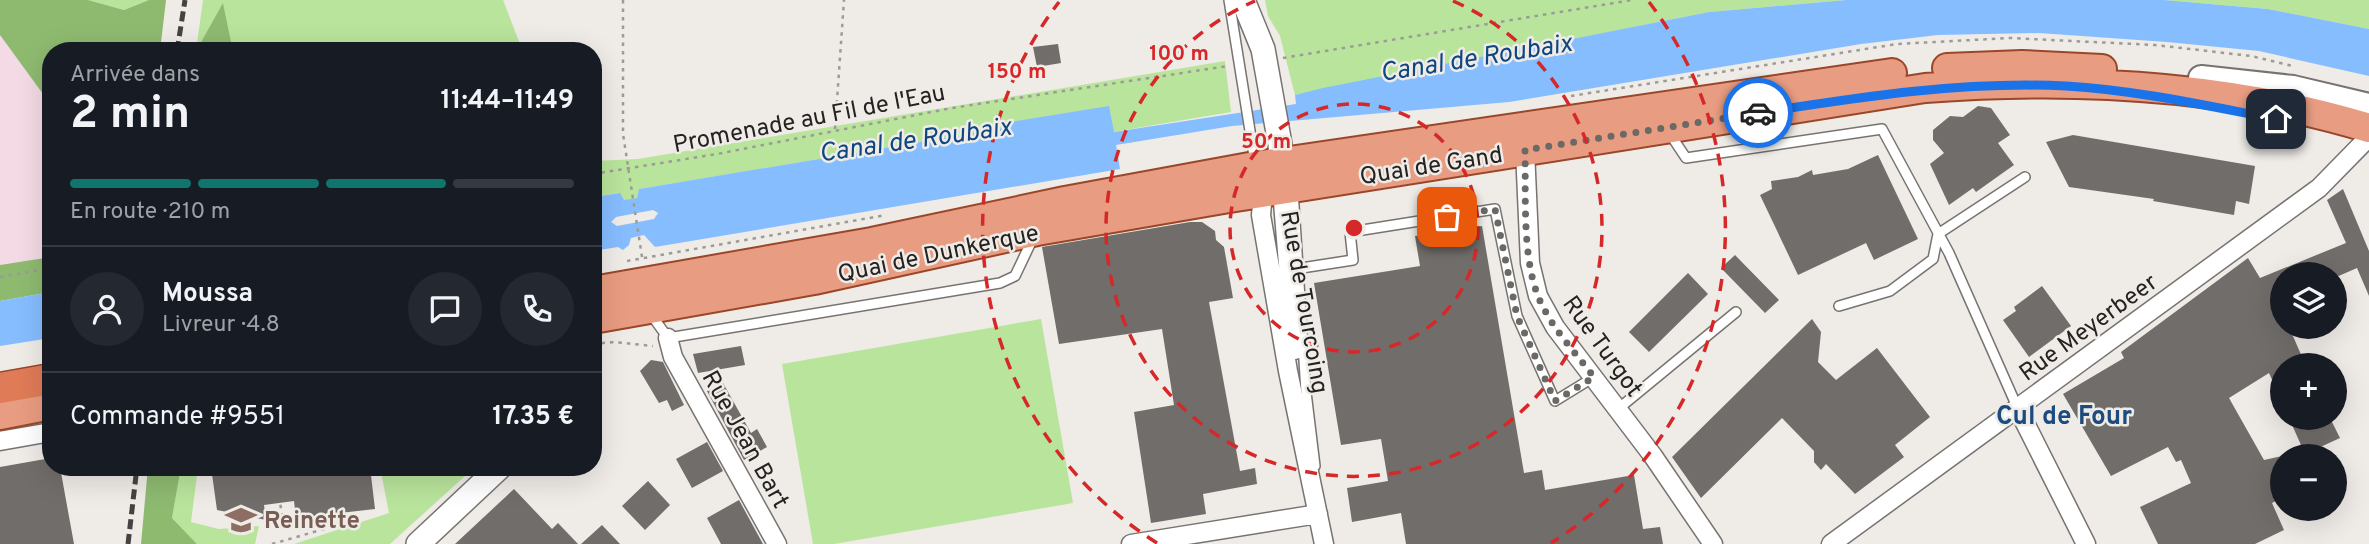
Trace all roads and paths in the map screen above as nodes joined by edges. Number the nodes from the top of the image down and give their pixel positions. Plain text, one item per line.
1 (623, 0) edge
2 (844, 0) edge
3 (1229, 0) edge
4 (1242, 0) edge
5 (1251, 0) edge
6 (1588, 0) edge
7 (1632, 0) edge
8 (1590, 7) junction
9 (1259, 69) junction
10 (2201, 78) junction
11 (2369, 106) edge
12 (1665, 127) junction
13 (835, 131) junction
14 (2368, 132) edge
15 (1525, 150) junction
16 (629, 169) junction
17 (1272, 170) junction
18 (602, 173) edge
19 (2025, 177) dead end
20 (1037, 231) junction
21 (1938, 234) junction
22 (642, 257) dead end
23 (42, 270) edge
24 (1286, 271) junction
25 (0, 277) edge
26 (602, 289) edge
27 (1839, 306) dead end
28 (647, 309) junction
29 (1736, 312) dead end
30 (602, 317) edge
31 (668, 338) junction
32 (602, 343) edge
33 (673, 357) junction
34 (42, 374) edge
35 (1594, 377) junction
36 (0, 379) edge
37 (42, 381) edge
38 (0, 388) edge
39 (42, 398) edge
40 (0, 405) edge
41 (42, 407) edge
42 (1618, 409) junction
43 (2018, 409) junction
44 (0, 415) edge
45 (42, 434) edge
46 (0, 441) edge
47 (490, 476) edge
48 (280, 503) dead end
49 (1318, 514) junction
50 (1324, 542) edge
51 (272, 544) edge
52 (418, 544) edge
53 (777, 544) edge
54 (1131, 544) edge
55 (1713, 544) edge
56 (1831, 544) edge
57 (2086, 544) edge

1 - 16 path
2 - 13 path
3 - 9 lane
4 - 9 street
5 - 9 lane
6 - 8 path
7 - 8 path, Promenade au Fil de l'Eau
8 - 9 path, Promenade au Fil de l'Eau
9 - 13 path, Promenade au Fil de l'Eau
9 - 17 street
10 - 11 main road, Quai de Gand
10 - 14 main road
10 - 17 main road, Quai de Gand
12 - 14 main road, Quai de Gand
12 - 15 main road, Quai de Gand
12 - 21 lane
13 - 16 path, Promenade au Fil de l'Eau
14 - 43 street, Rue Meyerbeer
15 - 17 main road, Quai de Gand
15 - 35 street, Rue Turgot
16 - 18 path, Promenade au Fil de l'Eau
16 - 22 path
17 - 20 main road, Quai de Dunkerque
17 - 24 street, Rue de Tourcoing
17 - 24 street, Rue de Tourcoing
17 - 26 main road, Quai de Dunkerque
19 - 21 lane
20 - 28 main road, Quai de Dunkerque
20 - 31 lane
21 - 27 lane
21 - 43 lane
23 - 25 path
24 - 35 lane
24 - 49 street, Rue de Tourcoing
24 - 50 lane
28 - 30 main road, Quai de Dunkerque
28 - 31 lane
29 - 42 lane
31 - 33 street, Rue Jean Bart
32 - 33 path, Rue Jean Bart
33 - 53 street, Rue Jean Bart
34 - 36 main road
35 - 42 street, Rue Turgot
37 - 38 highway
39 - 40 highway
41 - 44 main road
42 - 55 street, Rue Turgot
43 - 56 street, Rue Meyerbeer
43 - 57 street
45 - 46 street
47 - 52 street
48 - 51 path
49 - 50 street, Rue de Tourcoing
49 - 54 street

